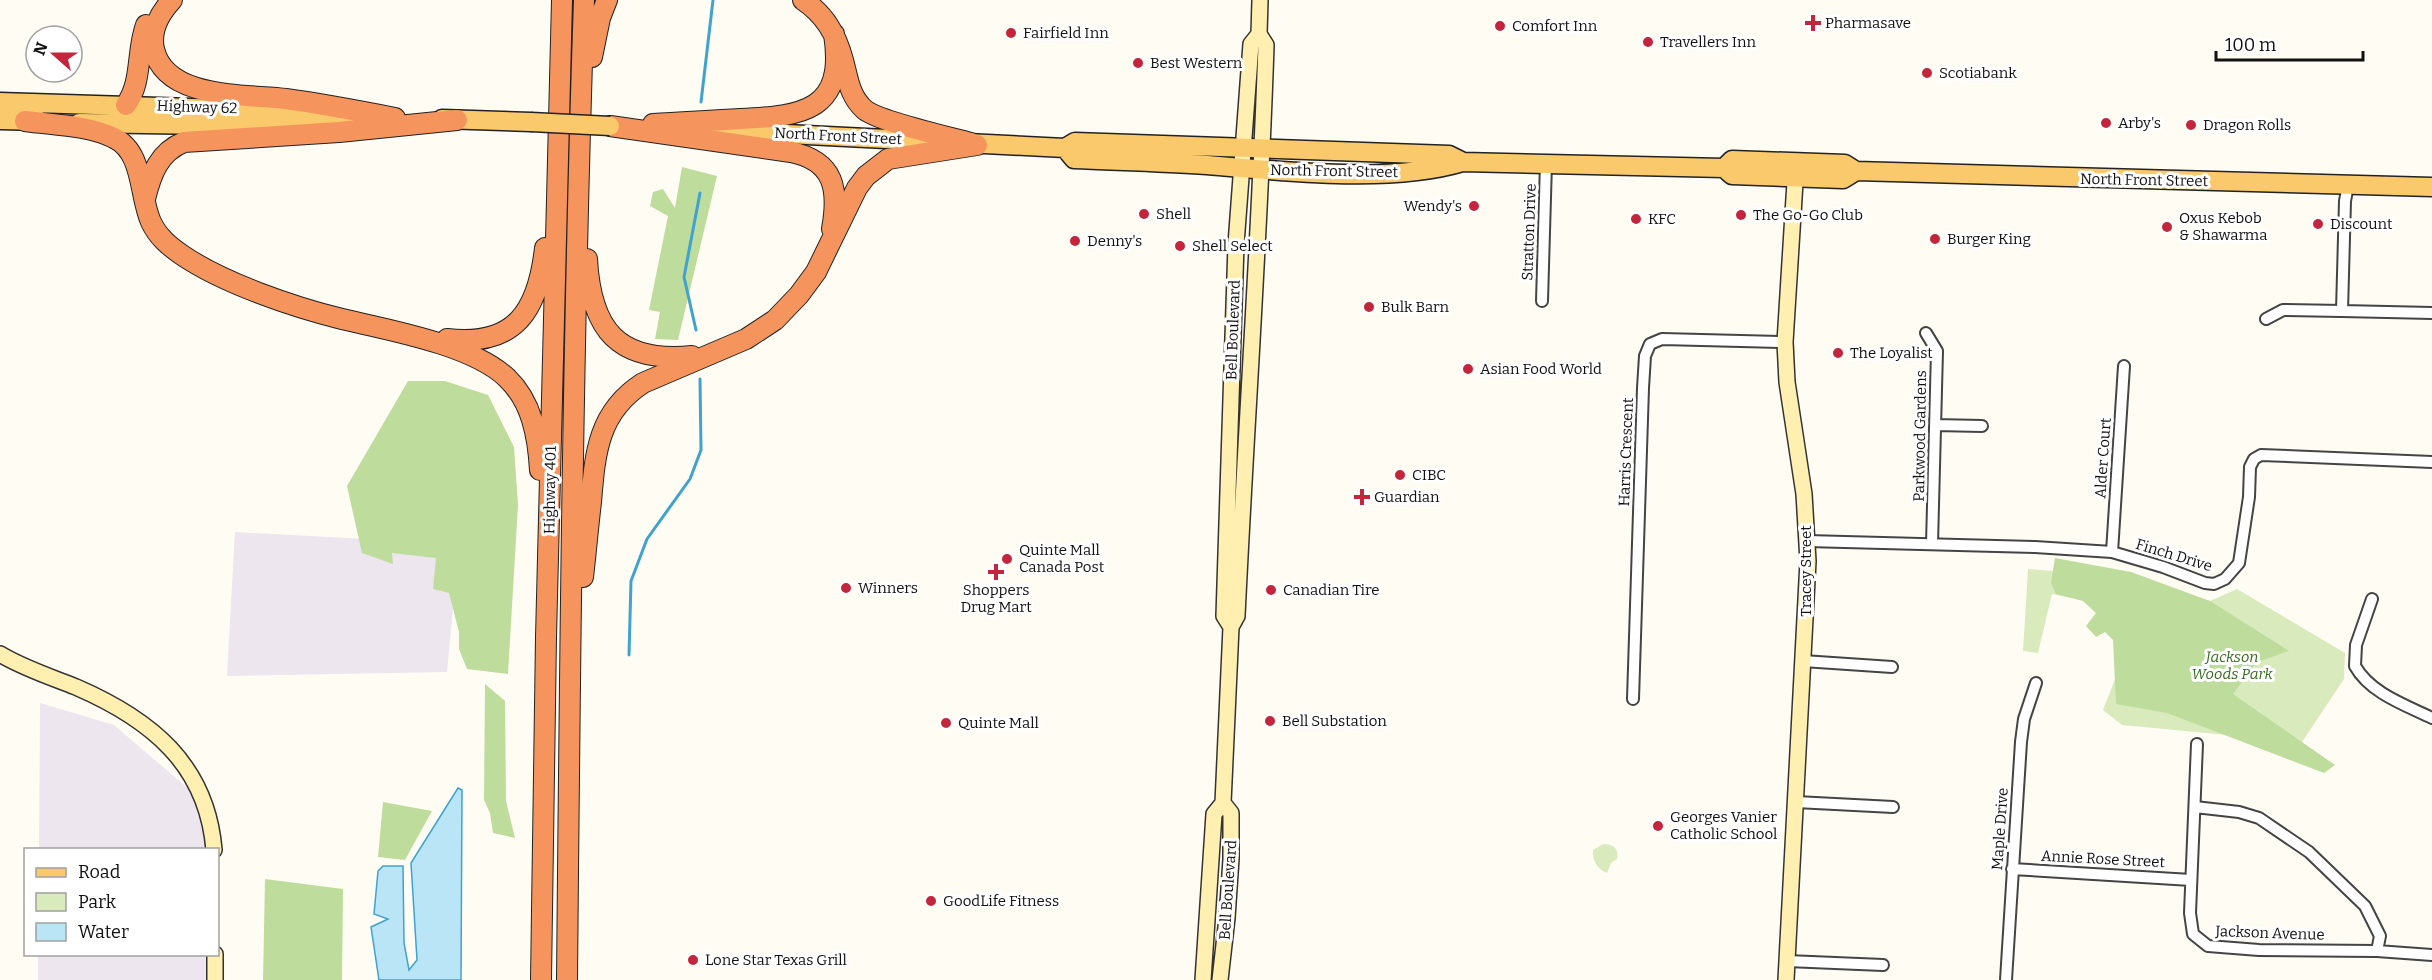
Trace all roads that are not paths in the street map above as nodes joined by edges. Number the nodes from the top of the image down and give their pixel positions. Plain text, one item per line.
1 (162, 0) edge
2 (172, 0) edge
3 (551, 0) edge
4 (562, 0) edge
5 (584, 0) edge
6 (607, 0) edge
7 (803, 0) edge
8 (1260, 0) edge
9 (834, 34) junction
10 (1259, 34) junction
11 (560, 97) junction
12 (0, 100) edge
13 (126, 105) junction
14 (395, 118) junction
15 (0, 120) edge
16 (457, 120) junction
17 (25, 121) junction
18 (610, 126) junction
19 (977, 145) junction
20 (580, 147) junction
21 (1065, 148) junction
22 (1243, 149) junction
23 (1263, 149) junction
24 (1463, 162) junction
25 (1546, 163) junction
26 (1241, 168) junction
27 (1262, 170) junction
28 (1796, 170) junction
29 (2348, 185) junction
30 (2432, 187) edge
31 (145, 199) junction
32 (825, 255) junction
33 (1542, 301) dead end
34 (2342, 311) junction
35 (2432, 313) edge
36 (2266, 319) dead end
37 (388, 330) junction
38 (1926, 333) dead end
39 (1785, 342) junction
40 (707, 355) junction
41 (2124, 366) dead end
42 (1935, 425) junction
43 (1982, 426) dead end
44 (2432, 462) edge
45 (1808, 541) junction
46 (1932, 544) junction
47 (2112, 552) junction
48 (2372, 599) dead end
49 (1231, 627) junction
50 (546, 637) junction
51 (0, 654) edge
52 (1803, 661) junction
53 (1892, 667) dead end
54 (2036, 683) dead end
55 (1633, 699) dead end
56 (2432, 718) edge
57 (569, 719) junction
58 (2197, 744) dead end
59 (1223, 802) junction
60 (1796, 802) junction
61 (1893, 807) dead end
62 (2194, 807) junction
63 (214, 848) edge
64 (2012, 869) junction
65 (2191, 880) junction
66 (2377, 951) junction
67 (2432, 955) edge
68 (215, 956) edge
69 (1787, 961) junction
70 (1883, 965) dead end
71 (215, 980) edge
72 (541, 980) edge
73 (567, 980) edge
74 (1203, 980) edge
75 (1220, 980) edge
76 (1786, 980) edge
77 (2006, 980) edge

1 - 13 highway
2 - 14 highway
3 - 11 highway
4 - 11 highway, Highway 401
5 - 20 highway, Highway 401
6 - 20 highway
7 - 9 highway
8 - 10 main road, Bell Boulevard
9 - 18 highway
9 - 19 highway
10 - 22 main road, Bell Boulevard
10 - 23 main road, Bell Boulevard
11 - 37 highway
11 - 50 highway, Highway 401
12 - 13 main road, Highway 62
13 - 14 main road, Highway 62
14 - 16 main road, Highway 62
14 - 17 main road, Highway 62
15 - 17 main road, Highway 62
16 - 18 main road, Highway 62, bridge
16 - 31 highway
17 - 31 highway
18 - 19 main road, North Front Street
18 - 32 highway
19 - 21 main road, North Front Street
19 - 32 highway
20 - 40 highway
20 - 57 highway, Highway 401
21 - 22 main road, North Front Street
21 - 26 main road, North Front Street
22 - 23 main road, North Front Street
22 - 26 main road, Bell Boulevard
23 - 24 main road, North Front Street
23 - 27 main road, Bell Boulevard
24 - 25 main road, North Front Street
24 - 27 main road, North Front Street
25 - 28 main road, North Front Street
25 - 33 street, Stratton Drive
26 - 27 main road, North Front Street
26 - 49 main road, Bell Boulevard
27 - 49 main road, Bell Boulevard
28 - 29 main road, North Front Street
28 - 39 main road, Tracey Street
29 - 30 main road, North Front Street
29 - 34 street
31 - 37 highway
32 - 40 highway
34 - 35 street
34 - 36 street
37 - 50 highway
38 - 42 street, Parkwood Gardens
39 - 45 main road, Tracey Street
39 - 55 street, Harris Crescent
40 - 57 highway
41 - 47 street, Alder Court
42 - 43 street
42 - 46 street, Parkwood Gardens
44 - 47 street, Finch Drive
45 - 46 street, Finch Drive
45 - 52 main road, Tracey Street
46 - 47 street, Finch Drive
48 - 56 street
49 - 59 main road, Bell Boulevard
50 - 72 highway, Highway 401
51 - 63 main road
52 - 53 street
52 - 60 main road, Tracey Street
54 - 64 street, Maple Drive
57 - 73 highway, Highway 401
58 - 62 street, Jackson Avenue
59 - 74 main road, Bell Boulevard
59 - 75 main road, Bell Boulevard
60 - 61 street
60 - 69 main road, Tracey Street
62 - 65 street, Jackson Avenue
62 - 66 street
64 - 65 street, Annie Rose Street
64 - 77 street, Maple Drive
65 - 66 street, Jackson Avenue
66 - 67 street, Jackson Avenue
68 - 71 main road
69 - 70 street
69 - 76 main road, Tracey Street

